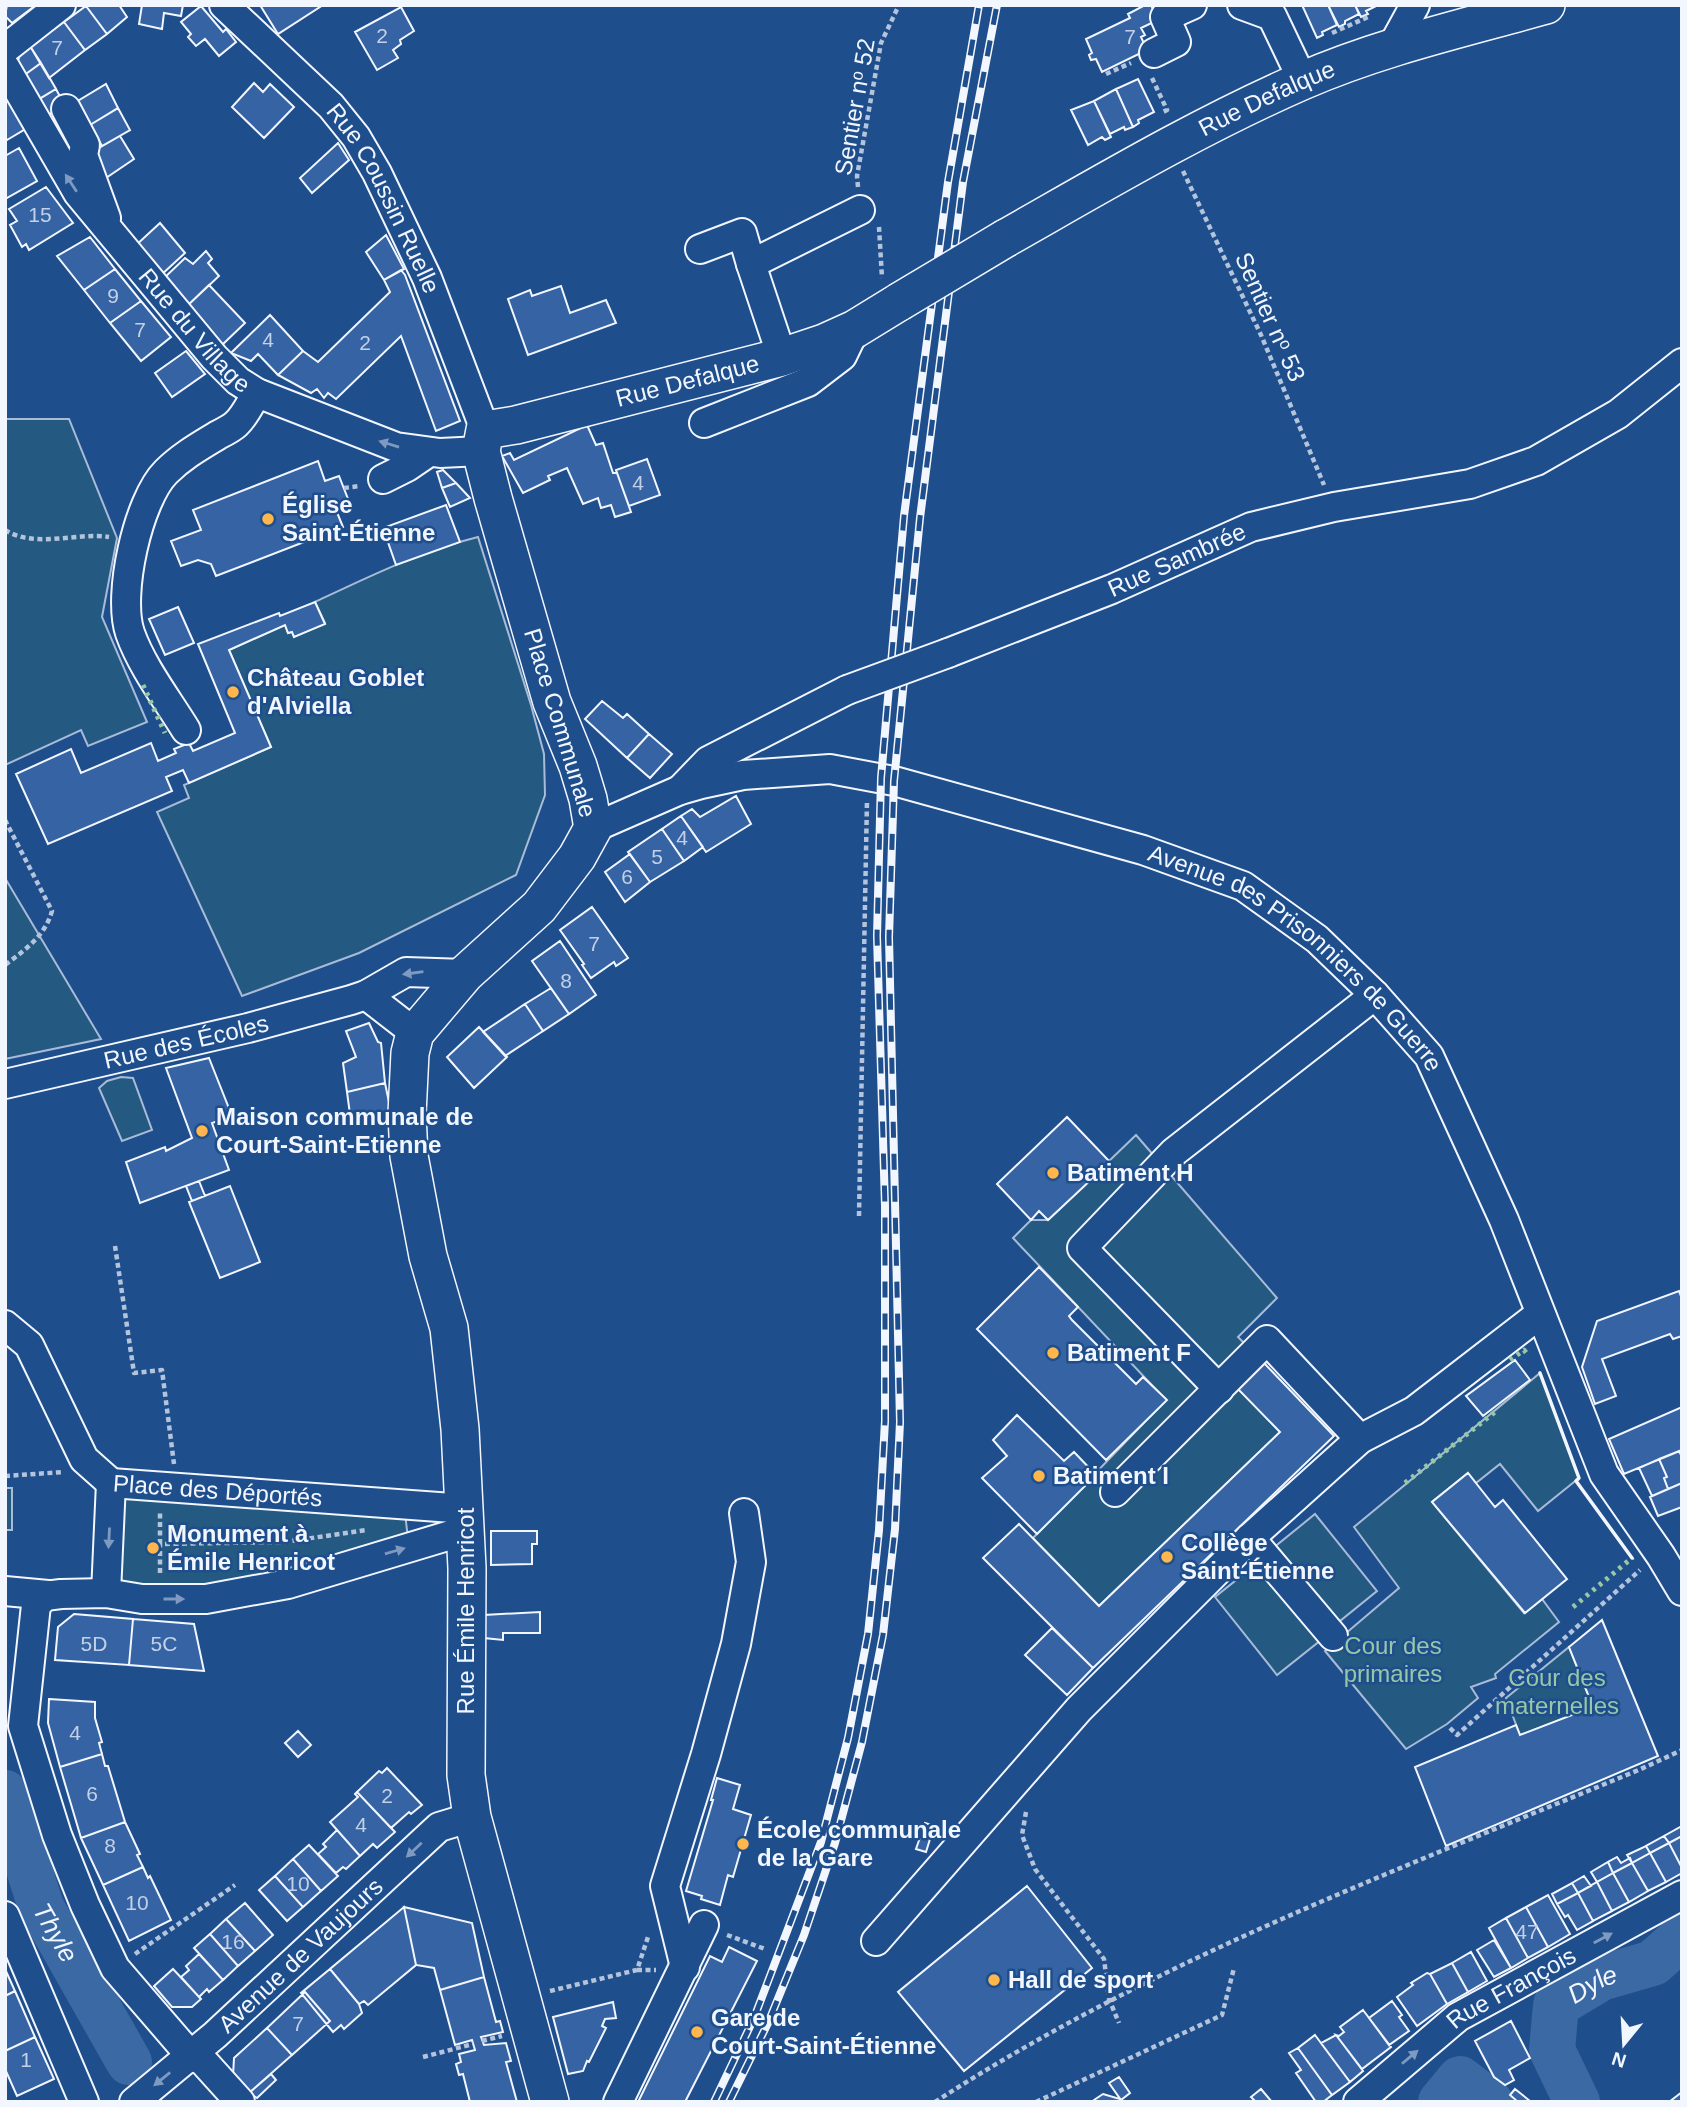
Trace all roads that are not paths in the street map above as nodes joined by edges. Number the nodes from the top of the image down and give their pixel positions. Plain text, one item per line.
1 (61, 5) edge
2 (224, 5) edge
3 (1192, 5) edge
4 (1242, 5) edge
5 (1415, 5) edge
6 (1546, 5) edge
7 (1392, 47) junction
8 (5, 49) edge
9 (1150, 61) road end
10 (5, 67) edge
11 (1303, 81) junction
12 (66, 109) dead end
13 (860, 210) road end
14 (111, 235) junction
15 (700, 249) dead end
16 (751, 264) junction
17 (880, 307) junction
18 (782, 357) junction
19 (1682, 363) edge
20 (257, 393) junction
21 (704, 423) dead end
22 (483, 440) junction
23 (429, 452) junction
24 (383, 479) dead end
25 (186, 730) dead end
26 (680, 790) junction
27 (593, 828) junction
28 (465, 974) junction
29 (366, 995) junction
30 (1375, 995) junction
31 (415, 1032) junction
32 (5, 1084) edge
33 (1540, 1314) junction
34 (5, 1325) edge
35 (1219, 1389) junction
36 (1360, 1439) junction
37 (111, 1483) junction
38 (1115, 1492) dead end
39 (744, 1513) dead end
40 (465, 1520) junction
41 (1250, 1538) junction
42 (5, 1591) edge
43 (1682, 1591) edge
44 (106, 1593) junction
45 (48, 1595) junction
46 (1333, 1636) dead end
47 (472, 1817) junction
48 (1682, 1895) edge
49 (5, 1916) edge
50 (704, 1925) road end
51 (876, 1941) dead end
52 (685, 1967) junction
53 (190, 2055) junction
54 (85, 2102) edge
55 (134, 2102) edge
56 (240, 2102) edge
57 (550, 2102) edge
58 (618, 2102) edge
59 (1358, 2102) edge

1 - 8 street
2 - 22 street, Rue Coussin Ruelle
3 - 9 street
4 - 11 street
5 - 7 street
6 - 7 main road, Rue Defalque
7 - 11 main road, Rue Defalque
14 -> 10 street, Rue du Village
11 - 17 main road, Rue Defalque, bridge
12 - 14 street
13 - 16 street
14 - 20 street, Rue du Village
15 - 16 street
16 - 18 street
17 - 18 main road, Rue Defalque
17 - 21 street
18 - 22 main road, Rue Defalque
19 - 26 street, Rue Sambrée, bridge
23 -> 20 street, Rue du Village
20 - 25 street
22 - 23 street, Rue du Village
22 - 27 main road, Place Communale
23 - 24 street
26 - 27 street, Avenue des Prisonniers de Guerre
26 - 30 street, Avenue des Prisonniers de Guerre
27 - 28 main road, Place Communale
28 -> 29 street
28 - 31 main road, Place Communale
29 - 31 street
29 - 32 street, Rue des Écoles
30 - 33 street, Avenue des Prisonniers de Guerre
30 - 35 street
31 - 40 main road, Rue Émile Henricot
33 - 36 street
33 - 43 street, Avenue des Prisonniers de Guerre
34 - 37 street
35 - 36 street
35 - 38 street
36 - 41 street
37 - 40 street, Place des Déportés
37 -> 44 street, Place des Déportés
39 - 52 street
44 -> 40 street
40 - 47 main road, Rue Émile Henricot
41 - 46 street
41 - 51 street
42 - 45 street
44 - 45 street
45 - 53 street
47 -> 53 street, Avenue de Vaujours
47 - 57 main road, Rue Émile Henricot
59 -> 48 street, Rue François
49 - 54 street
50 - 52 street
52 - 58 street
53 -> 55 street, Avenue de Vaujours
53 - 56 street

